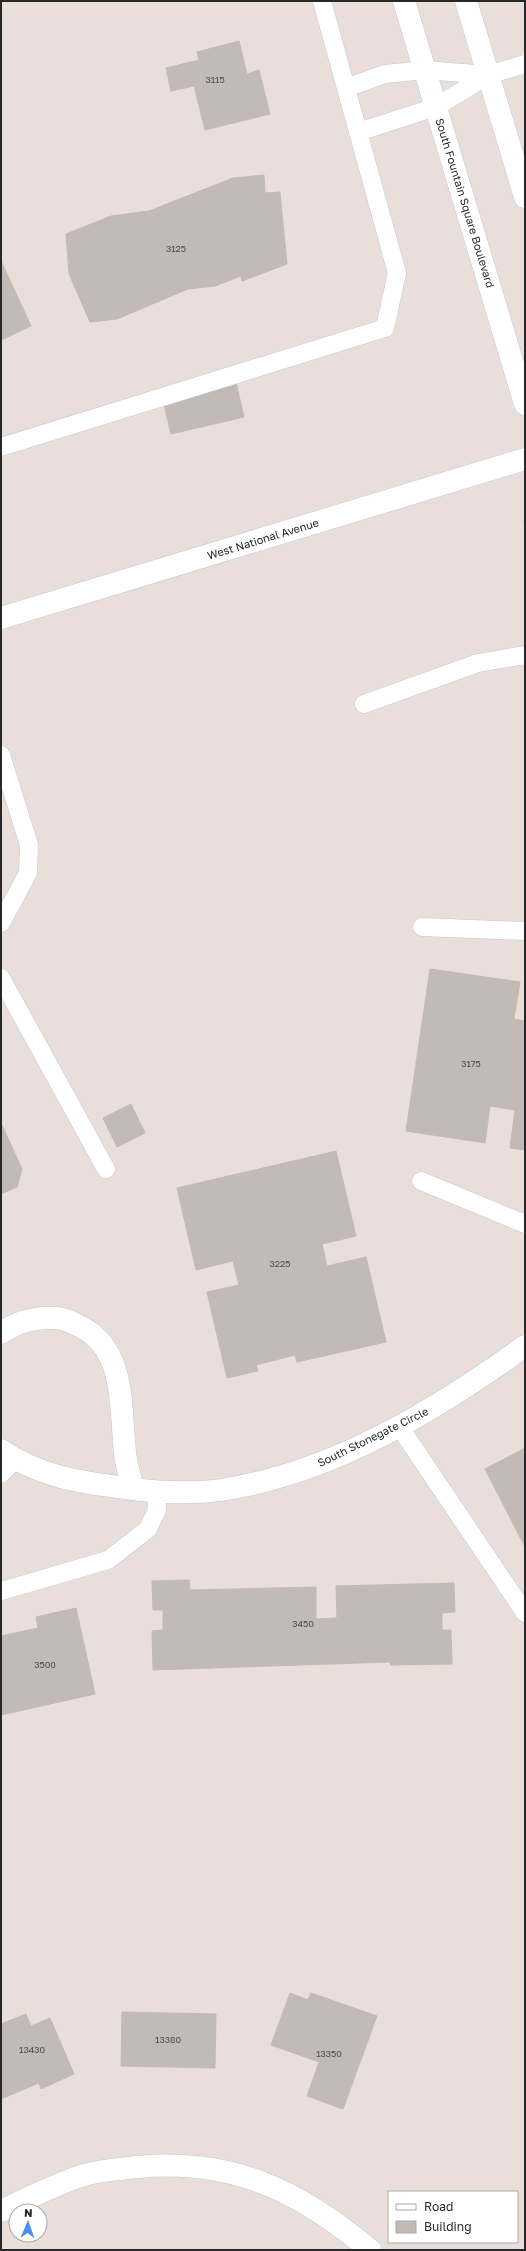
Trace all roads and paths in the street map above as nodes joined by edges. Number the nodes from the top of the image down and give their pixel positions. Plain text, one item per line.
1 (322, 1) edge
2 (404, 1) edge
3 (466, 1) edge
4 (525, 64) edge
5 (425, 70) junction
6 (488, 75) junction
7 (346, 88) junction
8 (436, 107) junction
9 (358, 132) junction
10 (525, 197) edge
11 (525, 404) edge
12 (1, 447) edge
13 (525, 459) edge
14 (1, 618) edge
15 (525, 655) edge
16 (364, 704) dead end
17 (1, 755) edge
18 (1, 922) edge
19 (422, 927) dead end
20 (525, 931) edge
21 (1, 978) edge
22 (106, 1169) dead end
23 (421, 1181) dead end
24 (525, 1224) edge
25 (1, 1333) edge
26 (525, 1346) edge
27 (400, 1426) junction
28 (6, 1461) edge
29 (133, 1490) junction
30 (156, 1492) junction
31 (1, 1591) edge
32 (525, 1613) edge
33 (1, 2211) edge
34 (370, 2250) edge

1 - 7 lane
2 - 5 street, South Fountain Square Boulevard
3 - 6 street
4 - 6 lane
5 - 6 lane
5 - 7 lane
5 - 8 street, South Fountain Square Boulevard
6 - 8 lane
6 - 10 street
7 - 9 lane
8 - 9 lane
8 - 11 street, South Fountain Square Boulevard
9 - 12 lane
13 - 14 street, West National Avenue
15 - 16 lane
17 - 18 lane
19 - 20 lane
21 - 22 lane
23 - 24 lane
25 - 29 street
26 - 27 street, South Stonegate Circle
27 - 30 street, South Stonegate Circle
27 - 32 lane
28 - 29 street, South Stonegate Circle
29 - 30 street, South Stonegate Circle
30 - 31 lane
33 - 34 street

